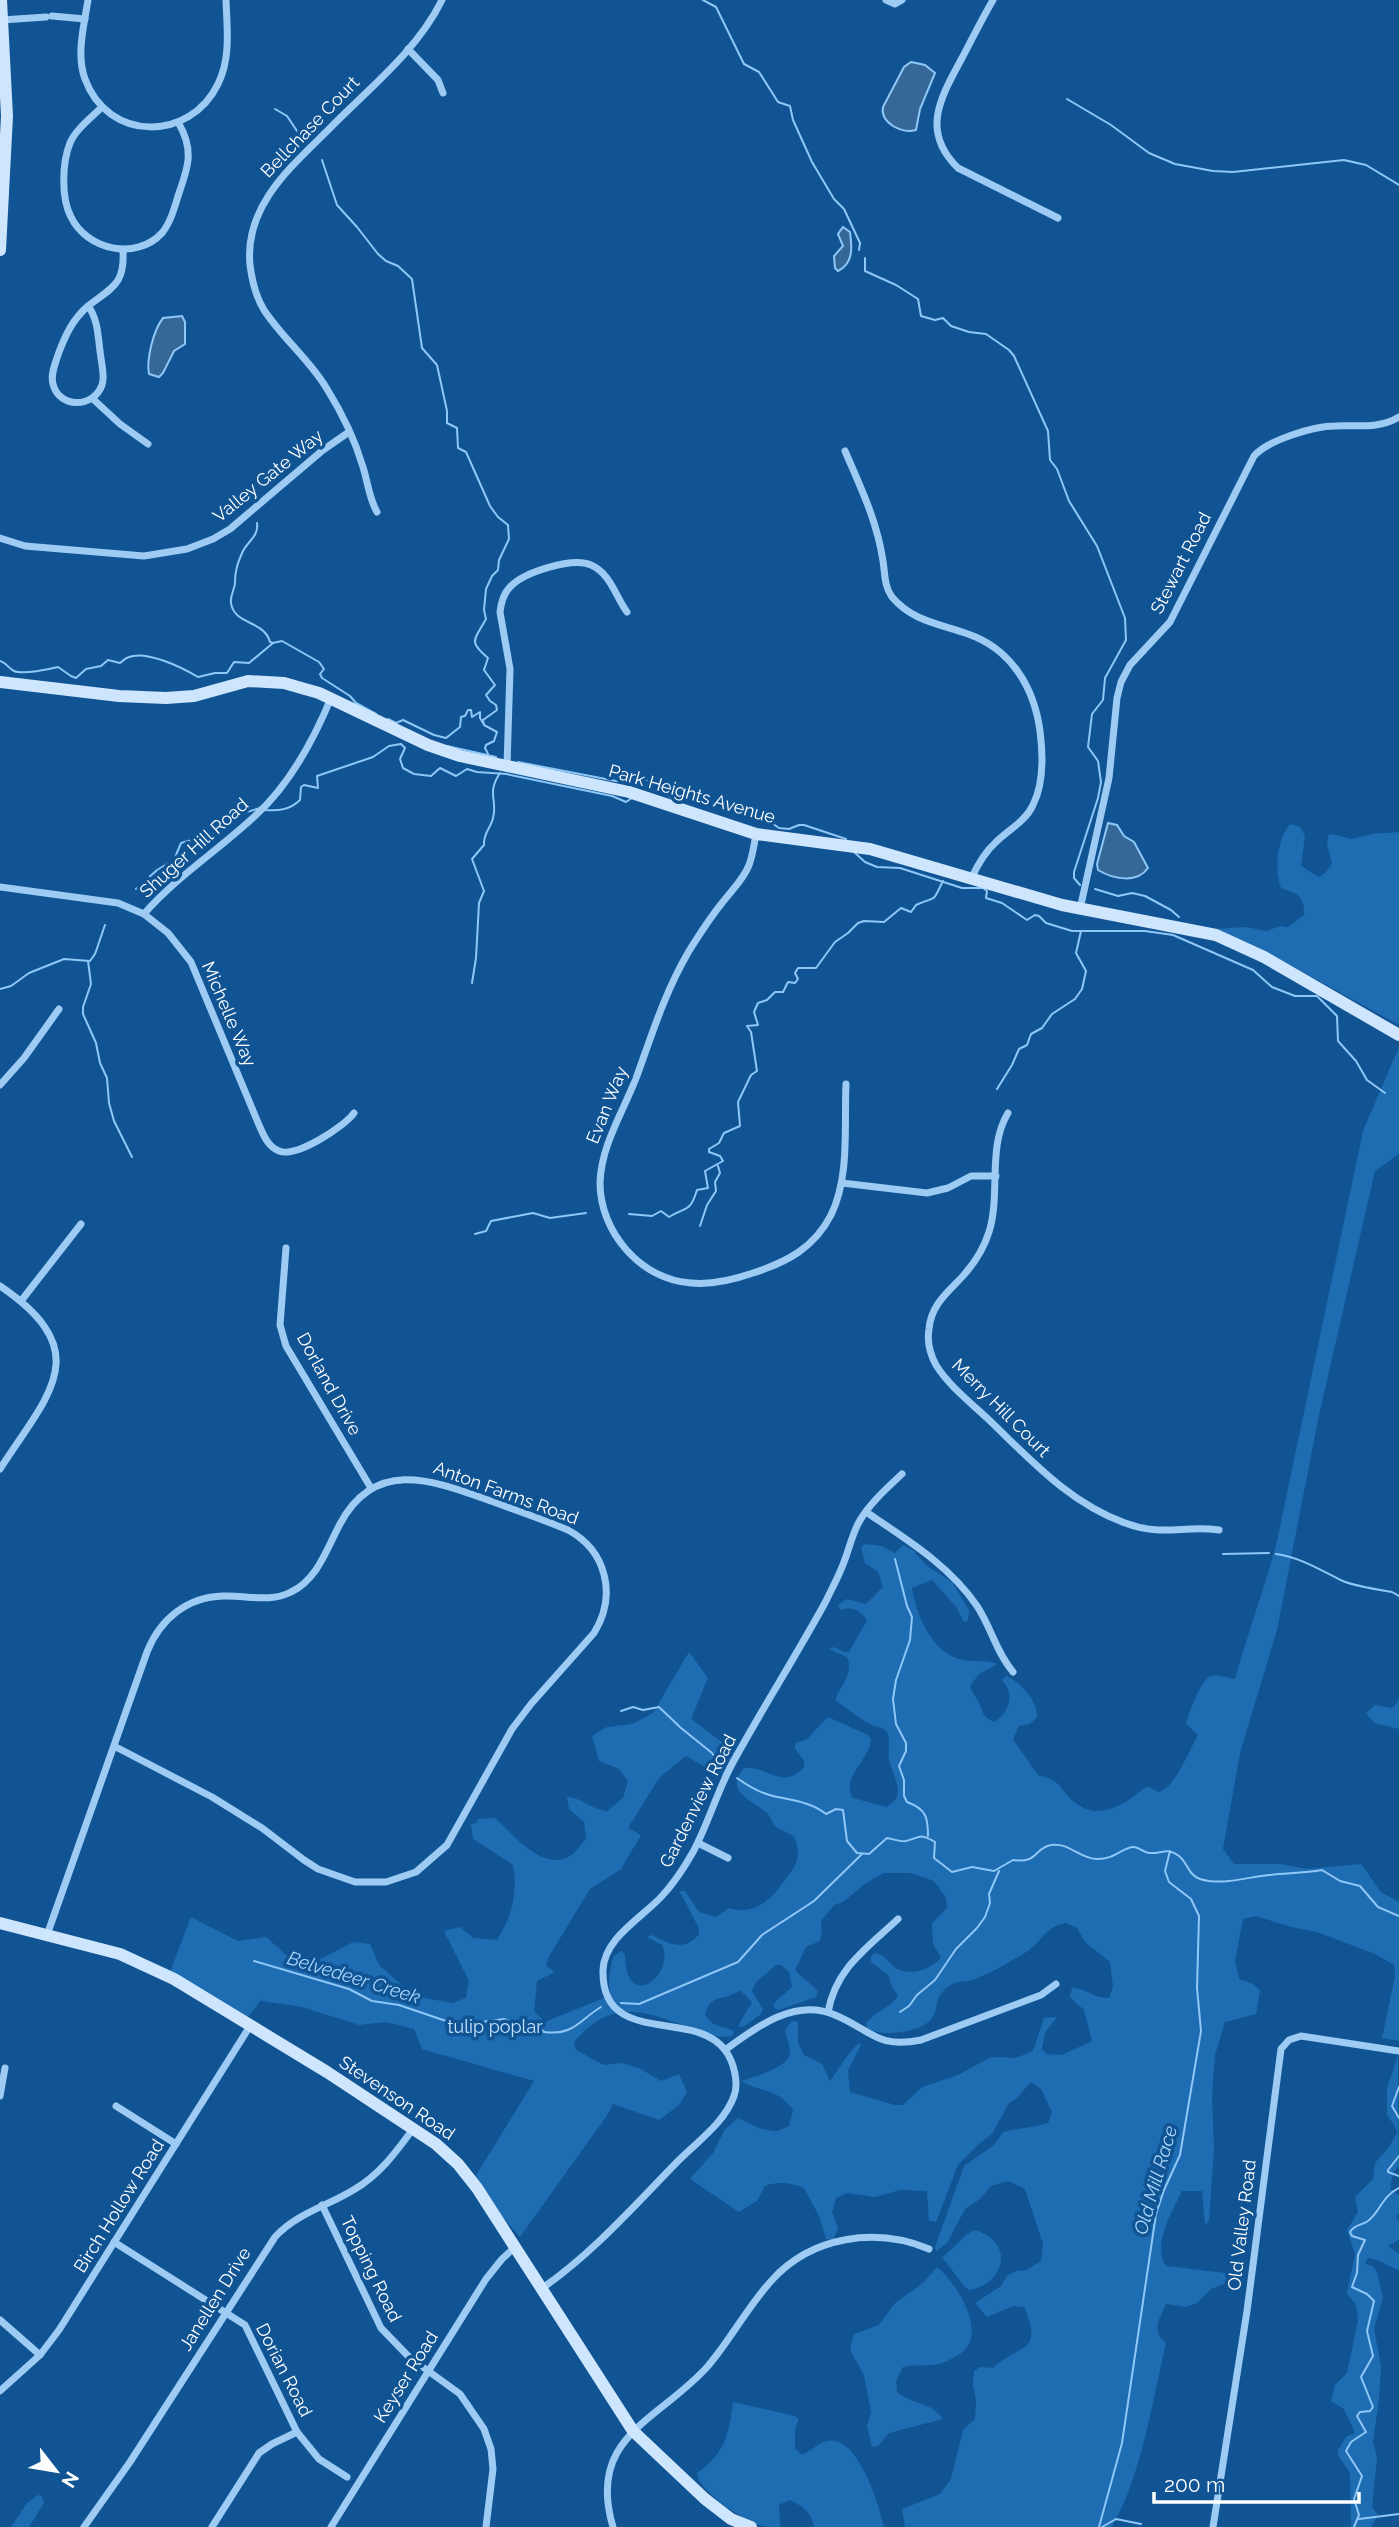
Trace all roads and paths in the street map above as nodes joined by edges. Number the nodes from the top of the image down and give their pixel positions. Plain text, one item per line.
1 (1, 0) edge
2 (88, 0) edge
3 (226, 0) edge
4 (442, 0) edge
5 (886, 0) edge
6 (902, 0) edge
7 (993, 0) edge
8 (85, 19) junction
9 (2, 20) junction
10 (408, 49) junction
11 (3, 83) edge
12 (443, 93) dead end
13 (102, 107) junction
14 (178, 122) junction
15 (3, 146) edge
16 (1058, 218) dead end
17 (0, 250) edge
18 (123, 250) junction
19 (88, 306) junction
20 (93, 399) junction
21 (1399, 417) edge
22 (349, 432) junction
23 (148, 444) dead end
24 (845, 451) dead end
25 (377, 512) dead end
26 (0, 538) edge
27 (627, 612) dead end
28 (0, 682) edge
29 (331, 698) junction
30 (507, 766) junction
31 (757, 834) junction
32 (972, 877) junction
33 (0, 887) edge
34 (1080, 909) junction
35 (144, 914) junction
36 (59, 1009) dead end
37 (1399, 1035) edge
38 (846, 1084) dead end
39 (0, 1085) edge
40 (354, 1113) dead end
41 (1009, 1113) dead end
42 (996, 1176) junction
43 (842, 1183) junction
44 (81, 1224) dead end
45 (286, 1248) dead end
46 (0, 1286) edge
47 (21, 1301) junction
48 (0, 1469) edge
49 (902, 1474) dead end
50 (370, 1488) junction
51 (866, 1512) junction
52 (1219, 1530) dead end
53 (1013, 1672) dead end
54 (114, 1746) junction
55 (698, 1843) junction
56 (728, 1858) dead end
57 (898, 1919) dead end
58 (0, 1923) edge
59 (47, 1935) junction
60 (1056, 1984) dead end
61 (828, 2012) junction
62 (250, 2026) junction
63 (725, 2050) junction
64 (1399, 2051) edge
65 (5, 2068) dead end
66 (0, 2096) edge
67 (116, 2106) dead end
68 (413, 2129) junction
69 (176, 2144) junction
70 (322, 2205) junction
71 (114, 2242) junction
72 (514, 2248) junction
73 (929, 2249) dead end
74 (541, 2289) junction
75 (226, 2312) junction
76 (0, 2320) edge
77 (40, 2356) junction
78 (429, 2370) junction
79 (0, 2391) edge
80 (633, 2431) junction
81 (297, 2432) junction
82 (346, 2477) dead end
83 (730, 2523) edge
84 (84, 2527) edge
85 (212, 2527) edge
86 (331, 2527) edge
87 (486, 2527) edge
88 (613, 2527) edge
89 (751, 2527) edge
90 (1213, 2527) edge

1 - 9 main road
2 - 8 street
3 - 14 street
4 - 10 street, Bellchase Court
5 - 6 street
7 - 16 street
8 - 9 street
8 - 13 street
9 - 11 main road
10 - 12 street
10 - 22 street, Bellchase Court
11 - 15 main road
13 - 14 street
13 - 18 street
14 - 18 street
15 - 17 main road
18 - 19 street
19 - 20 street
19 - 20 street
20 - 23 street
21 - 34 street, Stewart Road
22 - 25 street, Bellchase Court
22 - 26 street, Valley Gate Way
24 - 32 street
27 - 30 street
28 - 29 main road, Park Heights Avenue
29 - 30 main road, Park Heights Avenue
29 - 35 street, Shuger Hill Road
30 - 31 main road, Park Heights Avenue
31 - 32 main road, Park Heights Avenue
31 - 43 street, Evan Way
32 - 34 main road, Park Heights Avenue
33 - 35 street, Michelle Way
34 - 37 main road, Park Heights Avenue
35 - 40 street, Michelle Way
36 - 39 street
38 - 43 street, Evan Way
41 - 42 street, Merry Hill Court
42 - 43 street
42 - 52 street, Merry Hill Court
44 - 47 street
45 - 50 street, Dorland Drive
46 - 47 street
47 - 48 street
49 - 51 street, Gardenview Road
50 - 54 street
50 - 54 street, Anton Farms Road
51 - 53 street
51 - 55 street, Gardenview Road
54 - 59 street
55 - 56 street
55 - 63 street, Gardenview Road
57 - 61 street
58 - 59 main road, Stevenson Road
59 - 62 main road, Stevenson Road
60 - 61 street
61 - 63 street
62 - 68 main road, Stevenson Road
62 - 69 street, Birch Hollow Road
63 - 74 street
64 - 90 street, Old Valley Road
65 - 66 street
67 - 69 street
68 - 70 street, Janellen Drive
68 - 72 main road, Stevenson Road
69 - 71 street, Birch Hollow Road
70 - 75 street, Janellen Drive
70 - 78 street, Topping Road
71 - 75 street, Dorian Road
71 - 77 street, Birch Hollow Road
72 - 74 main road, Stevenson Road
72 - 78 street, Keyser Road
73 - 80 street
74 - 80 main road, Stevenson Road
75 - 81 street, Dorian Road
75 - 84 street, Janellen Drive
76 - 77 street
77 - 79 street, Birch Hollow Road
78 - 86 street, Keyser Road
78 - 87 street, Topping Road
80 - 83 main road, Stevenson Road
80 - 88 street
81 - 82 street, Dorian Road
81 - 85 street
83 - 89 main road, Stevenson Road

